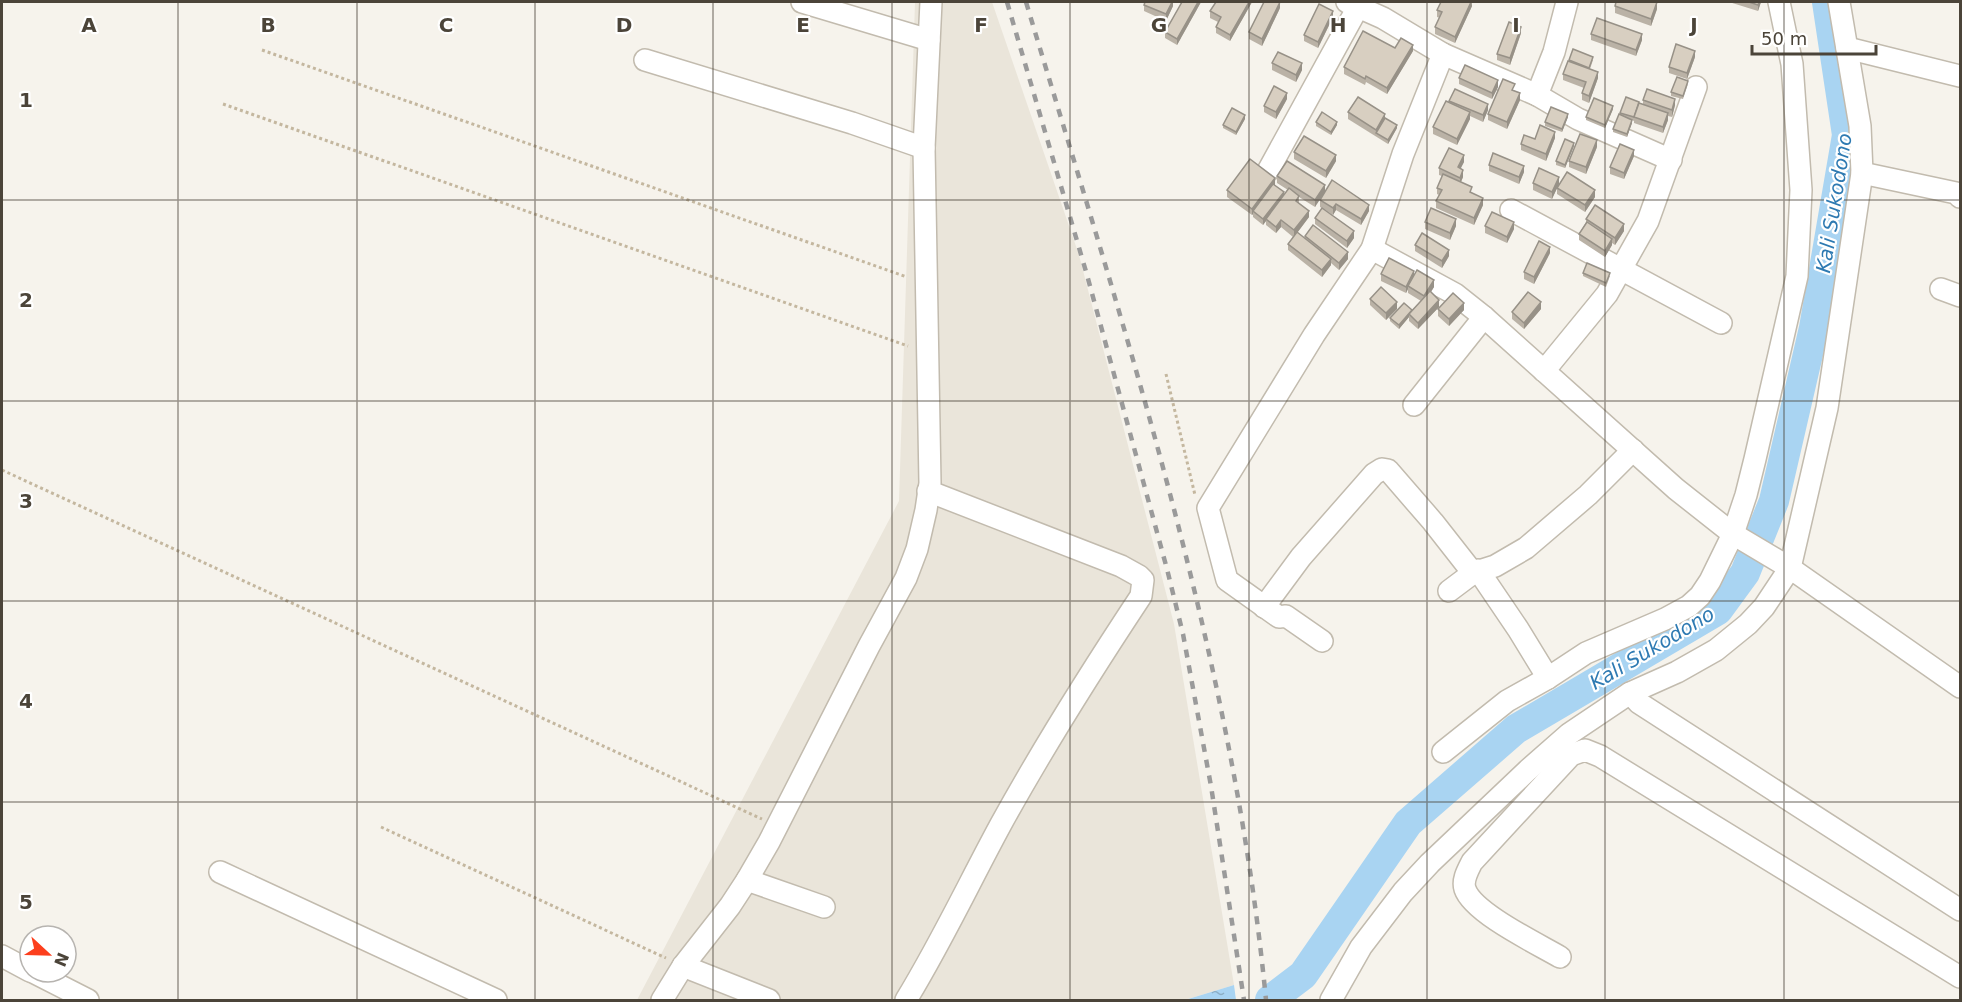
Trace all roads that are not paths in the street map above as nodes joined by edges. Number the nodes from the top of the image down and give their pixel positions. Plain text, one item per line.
1 (802, 2) edge
2 (931, 2) edge
3 (1567, 2) edge
4 (1779, 2) edge
5 (1839, 2) edge
6 (1353, 4) edge
7 (929, 40) junction
8 (1846, 48) junction
9 (1443, 54) junction
10 (645, 60) dead end
11 (1960, 76) edge
12 (1696, 87) dead end
13 (1537, 95) junction
14 (924, 148) junction
15 (1671, 159) junction
16 (1268, 171) edge
17 (1862, 173) junction
18 (1960, 197) edge
19 (1511, 210) dead end
20 (1372, 249) junction
21 (1621, 269) junction
22 (1484, 317) junction
23 (1721, 323) dead end
24 (1544, 371) junction
25 (1414, 405) dead end
26 (1633, 450) junction
27 (928, 491) junction
28 (1736, 536) junction
29 (1783, 564) junction
30 (1476, 572) junction
31 (1449, 591) dead end
32 (1264, 607) junction
33 (1322, 641) dead end
34 (1548, 678) junction
35 (1960, 687) edge
36 (1630, 693) junction
37 (1443, 752) dead end
38 (220, 872) dead end
39 (747, 880) junction
40 (824, 907) dead end
41 (1960, 910) edge
42 (2, 956) edge
43 (1560, 957) dead end
44 (18, 964) edge
45 (683, 966) junction
46 (1960, 977) edge
47 (57, 984) edge
48 (88, 1000) edge
49 (496, 1000) edge
50 (662, 1000) edge
51 (769, 1000) edge
52 (906, 1000) edge
53 (1331, 1000) edge

1 - 7 street
2 - 7 street
3 - 13 street
4 - 28 street
5 - 8 street
6 - 9 street
6 - 16 street
7 - 14 street
8 - 11 street
8 - 17 street
9 - 13 street
9 - 20 street
10 - 14 street
12 - 15 street
13 - 15 street
14 - 27 street
15 - 21 street
17 - 18 street
17 - 29 street
19 - 21 street
20 - 22 street
20 - 32 street
21 - 23 street
21 - 24 street
22 - 24 street
22 - 25 street
24 - 26 street
26 - 28 street
26 - 30 street
27 - 39 street
27 - 52 street
28 - 29 street
28 - 34 street
29 - 35 street
29 - 36 street
30 - 31 street
30 - 32 street
30 - 34 street
32 - 33 street
34 - 37 street
36 - 41 street
36 - 53 street
38 - 49 street
39 - 40 street
39 - 45 street
42 - 44 street
43 - 46 street
45 - 50 street
45 - 51 street
47 - 48 street

